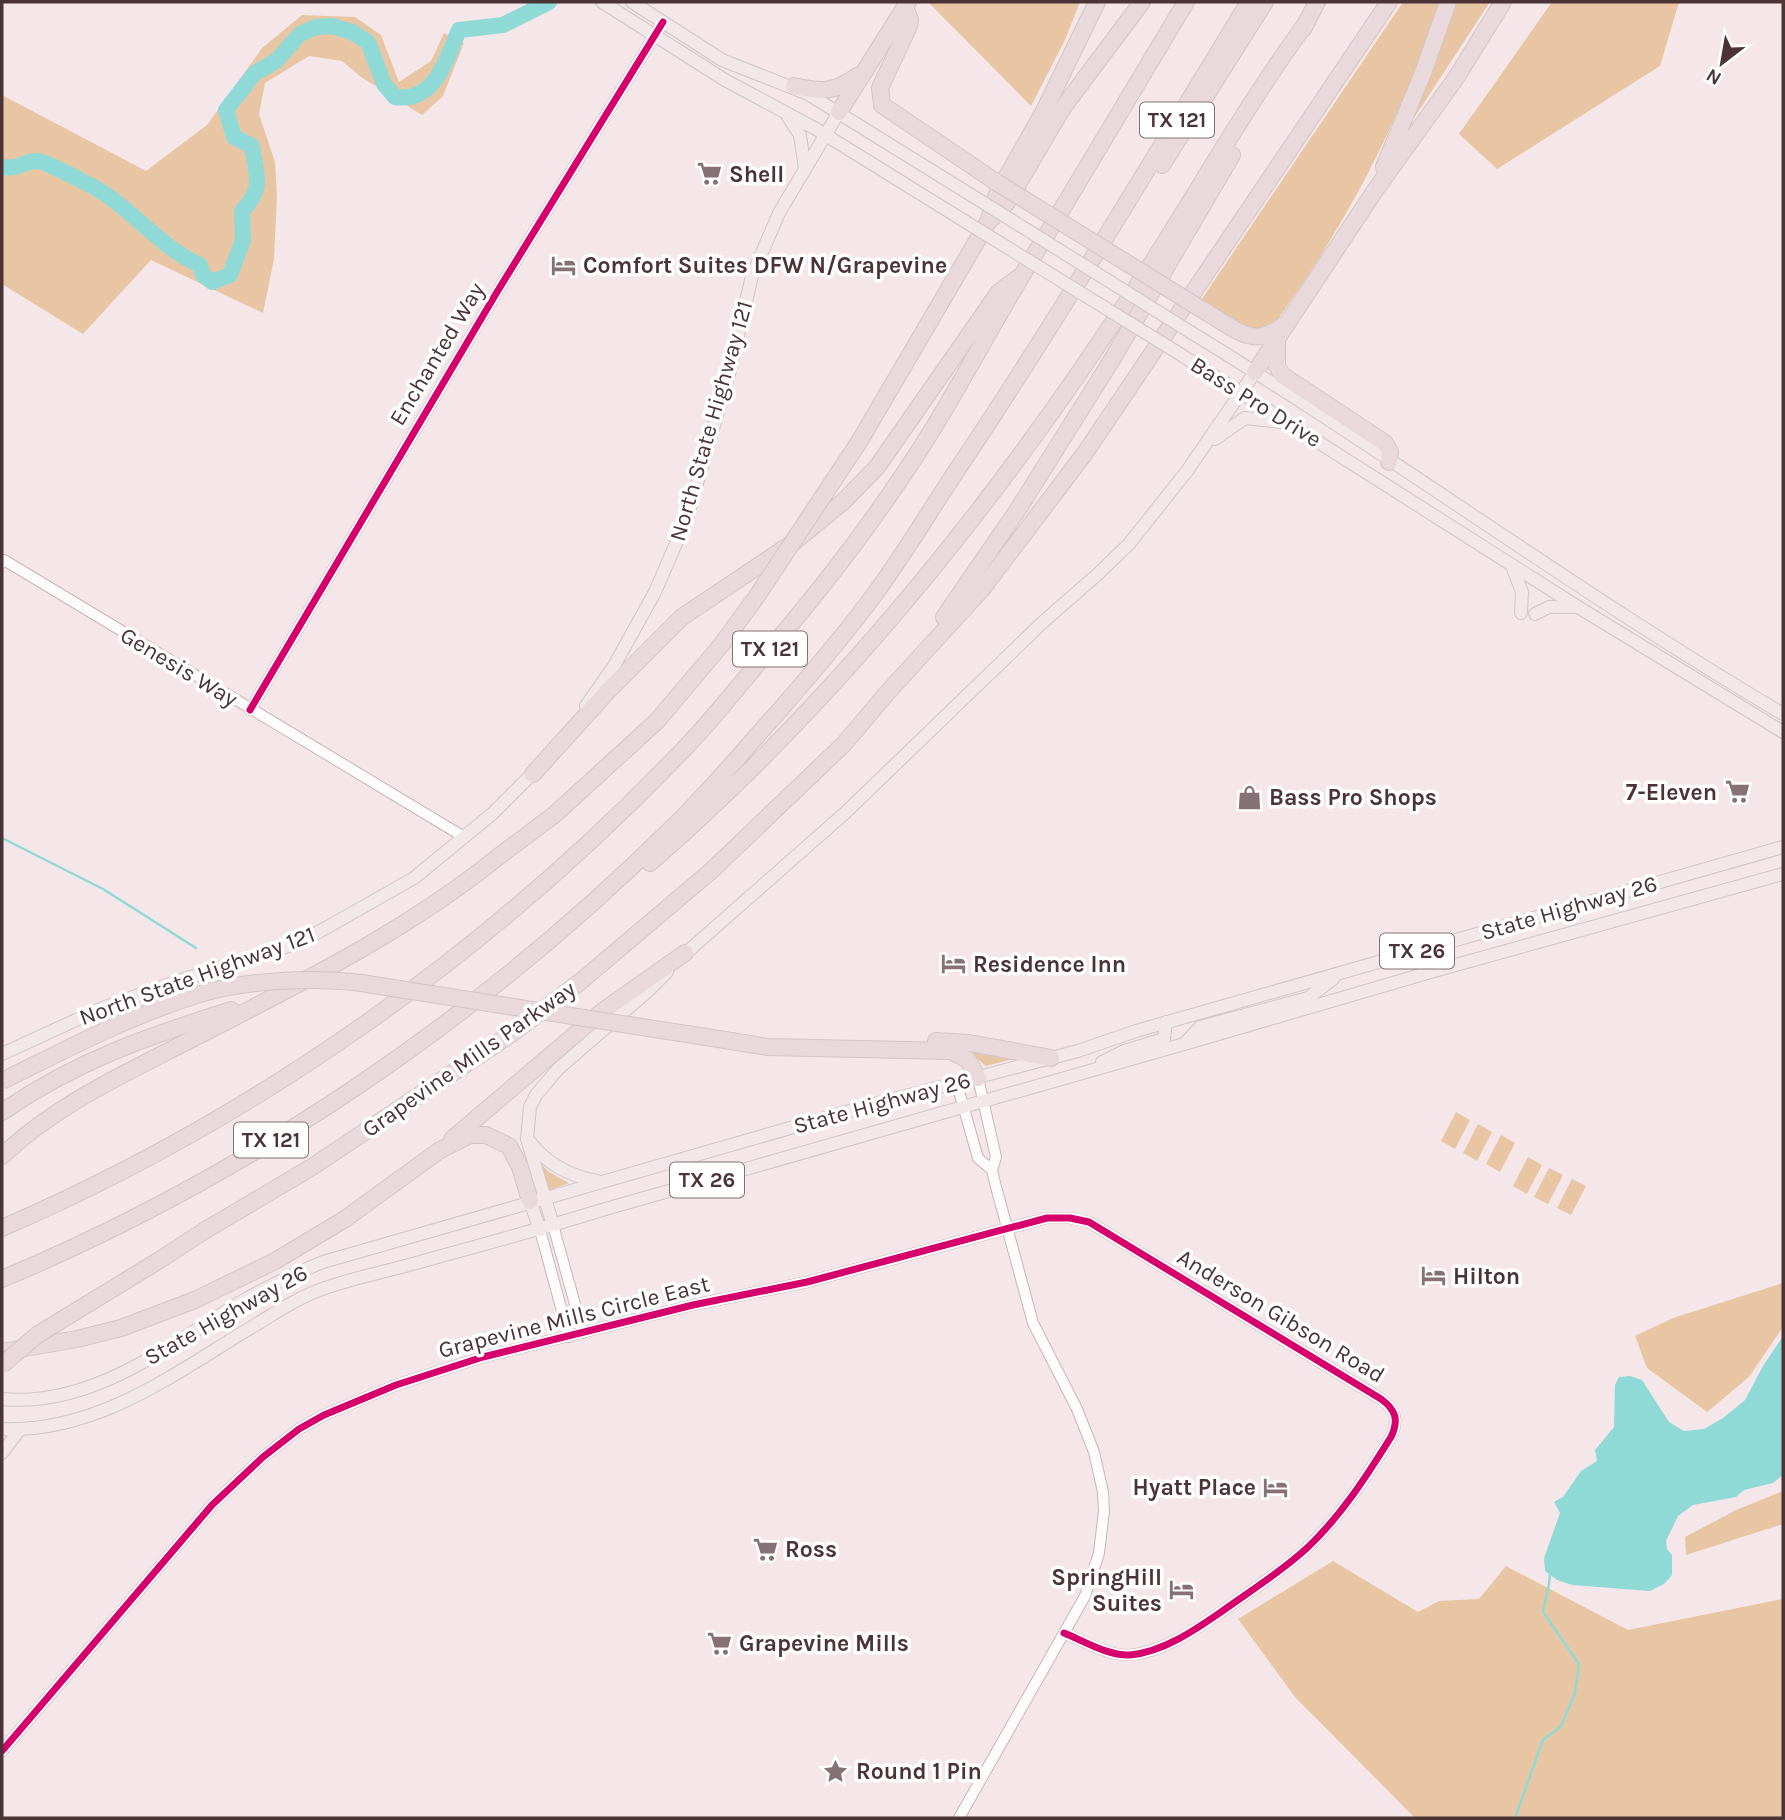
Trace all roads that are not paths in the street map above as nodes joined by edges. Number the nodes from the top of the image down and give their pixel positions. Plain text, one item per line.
1 (602, 2) edge
2 (632, 2) edge
3 (1097, 2) edge
4 (1142, 2) edge
5 (1186, 2) edge
6 (1249, 2) edge
7 (1265, 2) edge
8 (1317, 2) edge
9 (1389, 2) edge
10 (1448, 2) edge
11 (1503, 2) edge
12 (907, 4) edge
13 (663, 22) junction
14 (655, 35) junction
15 (864, 71) junction
16 (794, 86) junction
17 (785, 111) junction
18 (839, 112) junction
19 (826, 135) junction
20 (805, 169) junction
21 (1376, 189) junction
22 (1205, 191) junction
23 (988, 222) junction
24 (1105, 238) junction
25 (1023, 274) junction
26 (1290, 320) junction
27 (1277, 340) junction
28 (1255, 372) junction
29 (1241, 393) junction
30 (1292, 425) junction
31 (1202, 451) junction
32 (1389, 462) junction
33 (3, 562) edge
34 (1512, 566) junction
35 (1578, 607) junction
36 (1521, 613) dead end
37 (1535, 614) dead end
38 (888, 692) junction
39 (250, 710) junction
40 (1783, 714) edge
41 (1783, 732) edge
42 (533, 774) junction
43 (464, 837) junction
44 (1783, 847) edge
45 (1783, 874) edge
46 (601, 894) junction
47 (1593, 902) junction
48 (1600, 924) junction
49 (685, 953) junction
50 (1339, 974) junction
51 (273, 997) junction
52 (1166, 1023) junction
53 (1184, 1044) junction
54 (865, 1048) junction
55 (3, 1052) edge
56 (1051, 1058) junction
57 (1087, 1072) junction
58 (978, 1077) junction
59 (2, 1081) edge
60 (957, 1084) junction
61 (983, 1101) junction
62 (964, 1107) junction
63 (2, 1112) edge
64 (527, 1139) junction
65 (440, 1150) junction
66 (2, 1156) edge
67 (992, 1170) junction
68 (601, 1181) junction
69 (537, 1199) junction
70 (1006, 1227) junction
71 (2, 1228) edge
72 (546, 1228) junction
73 (2, 1279) edge
74 (583, 1333) junction
75 (569, 1336) junction
76 (2, 1352) edge
77 (2, 1365) edge
78 (2, 1399) edge
79 (2, 1429) edge
80 (20, 1429) junction
81 (2, 1453) edge
82 (1065, 1633) junction
83 (2, 1751) edge
84 (958, 1818) edge

1 - 14 main road, Bass Pro Drive
2 - 13 main road, Bass Pro Drive
3 - 23 highway
4 - 23 highway
5 - 25 highway, TX 121
6 - 24 highway, TX 121
7 - 24 highway
8 - 22 highway
9 - 38 highway
10 - 21 highway
11 - 21 highway
12 - 15 highway
12 - 26 highway, bridge
13 - 14 street, Enchanted Way
13 - 16 main road, Bass Pro Drive
14 - 17 main road, Bass Pro Drive
14 - 39 street, Enchanted Way
15 - 16 highway
15 - 18 highway
16 - 18 main road, Bass Pro Drive
17 - 19 main road, Bass Pro Drive
17 - 20 main road
18 - 19 main road, North State Highway 121
18 - 28 main road, Bass Pro Drive, bridge
19 - 20 main road, North State Highway 121
19 - 29 main road, Bass Pro Drive, bridge
20 - 42 main road, North State Highway 121
21 - 26 highway
22 - 38 highway
22 - 46 highway
23 - 51 highway, bridge
24 - 46 highway, TX 121
25 - 42 highway
25 - 71 highway, TX 121
26 - 27 highway
27 - 28 highway
27 - 32 highway
28 - 29 main road
28 - 32 main road, Bass Pro Drive
29 - 30 main road, Bass Pro Drive
29 - 31 main road
30 - 31 main road
30 - 34 main road, Bass Pro Drive
31 - 49 main road
32 - 40 main road, Bass Pro Drive
33 - 39 street, Genesis Way
34 - 35 main road, Bass Pro Drive
34 - 36 main road
35 - 37 main road
35 - 41 main road, Bass Pro Drive
38 - 77 highway, Grapevine Mills Parkway, bridge
39 - 43 street, Genesis Way
42 - 43 main road, North State Highway 121
43 - 55 main road, North State Highway 121
44 - 47 main road, State Highway 26 / TX 26
45 - 48 main road, State Highway 26 / TX 26
46 - 73 highway, TX 121
47 - 48 main road
47 - 50 main road, State Highway 26 / TX 26
48 - 53 main road, State Highway 26 / TX 26
49 - 64 main road
49 - 65 highway
50 - 52 main road, State Highway 26 / TX 26
50 - 53 main road
51 - 63 highway
51 - 66 highway
52 - 56 main road, State Highway 26 / TX 26
52 - 57 main road
53 - 57 main road, State Highway 26 / TX 26
54 - 56 highway
54 - 58 highway
54 - 59 highway, bridge
56 - 58 main road, State Highway 26 / TX 26
57 - 61 main road, State Highway 26 / TX 26
58 - 60 main road, State Highway 26 / TX 26
58 - 61 street
60 - 62 street
60 - 68 main road, State Highway 26 / TX 26
61 - 62 main road, State Highway 26 / TX 26
61 - 67 street
62 - 67 street
62 - 72 main road, State Highway 26 / TX 26
64 - 68 main road
64 - 69 main road
65 - 69 highway
65 - 76 highway
67 - 70 street
68 - 69 main road, State Highway 26 / TX 26
69 - 72 main road
69 - 78 main road, State Highway 26 / TX 26
70 - 74 street, Grapevine Mills Circle East
70 - 82 street
70 - 82 street, Anderson Gibson Road
72 - 74 street
72 - 75 street
72 - 80 main road, State Highway 26 / TX 26
74 - 75 street, Grapevine Mills Circle East
75 - 83 street, Grapevine Mills Circle East
79 - 80 main road
80 - 81 main road
82 - 84 street

